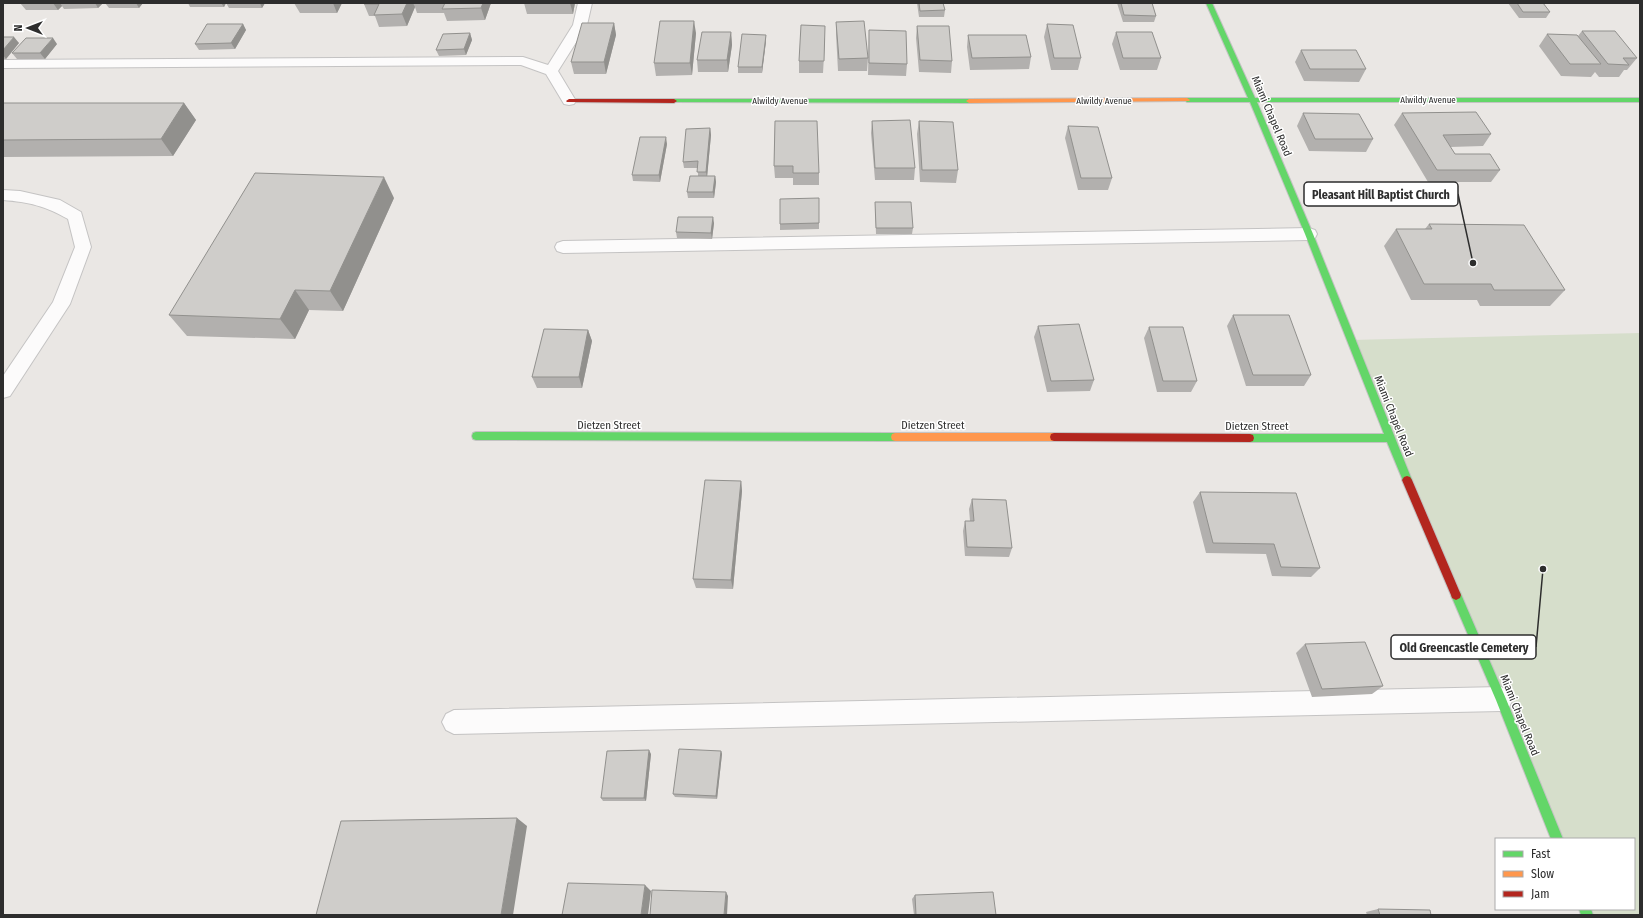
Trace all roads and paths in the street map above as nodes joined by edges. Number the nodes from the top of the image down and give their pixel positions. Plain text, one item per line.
1 (585, 3) edge
2 (1209, 3) edge
3 (3, 64) edge
4 (551, 71) junction
5 (1640, 100) edge
6 (569, 101) joint
7 (1253, 101) junction
8 (3, 195) edge
9 (1309, 234) junction
10 (563, 247) dead end
11 (3, 391) edge
12 (476, 436) dead end
13 (1390, 438) junction
14 (1501, 699) junction
15 (454, 722) dead end
16 (1557, 838) edge

1 - 4 lane
2 - 7 street, Miami Chapel Road
3 - 4 lane
4 - 6 lane
5 - 7 street, Alwildy Avenue
6 - 7 street, Alwildy Avenue
7 - 9 street, Miami Chapel Road
8 - 11 lane
9 - 10 lane
9 - 13 street, Miami Chapel Road
12 - 13 street, Dietzen Street
13 - 14 street, Miami Chapel Road
14 - 15 lane
14 - 16 street, Miami Chapel Road

